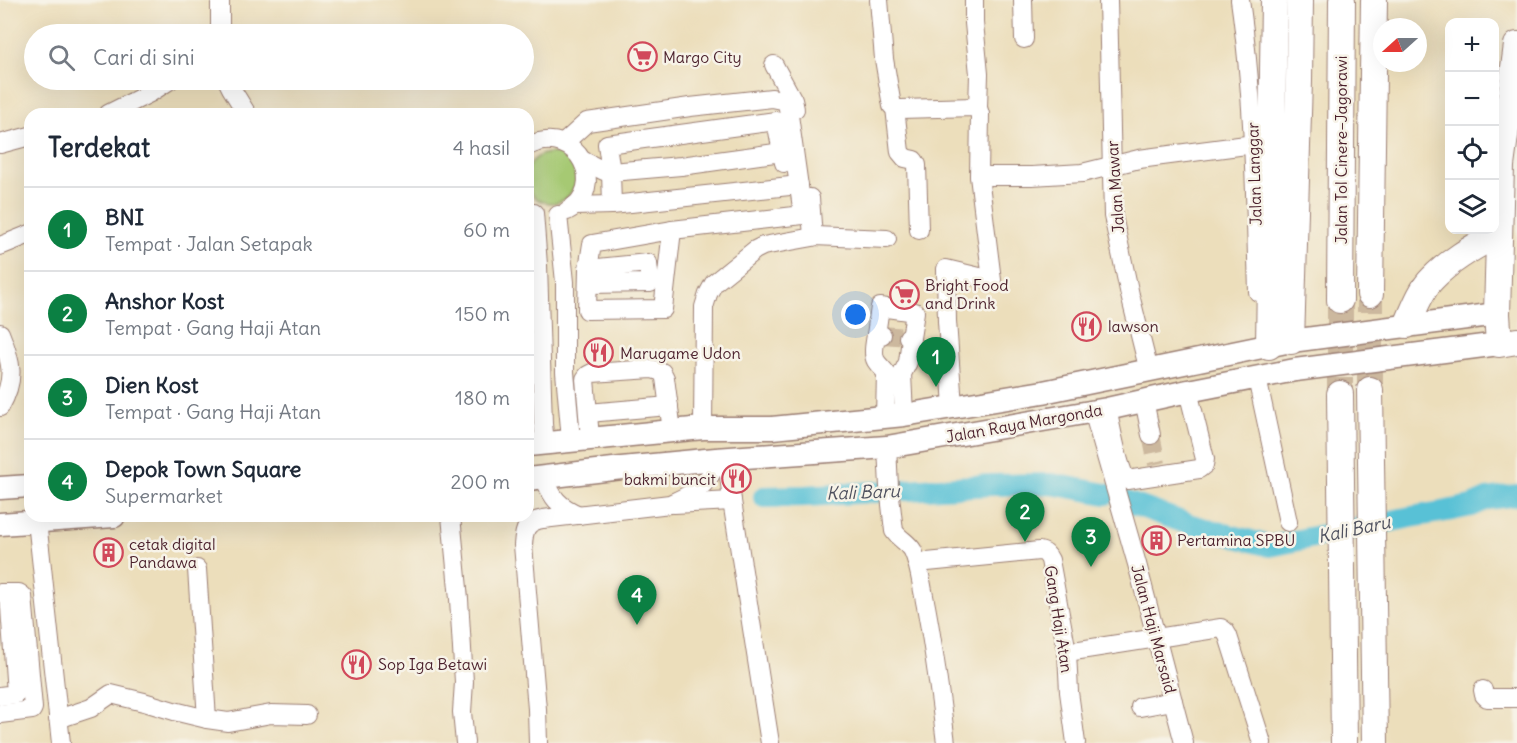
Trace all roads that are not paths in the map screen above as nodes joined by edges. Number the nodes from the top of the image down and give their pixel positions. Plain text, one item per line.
1 (219, 0) edge
2 (879, 0) edge
3 (974, 0) edge
4 (1023, 0) edge
5 (1108, 0) edge
6 (1240, 0) edge
7 (1275, 0) edge
8 (1300, 0) edge
9 (1342, 0) edge
10 (1374, 0) edge
11 (1381, 0) edge
12 (220, 24) edge
13 (1024, 39) dead end
14 (1517, 45) edge
15 (774, 65) dead end
16 (155, 90) edge
17 (232, 90) edge
18 (772, 98) junction
19 (690, 107) junction
20 (120, 108) edge
21 (243, 108) edge
22 (895, 108) junction
23 (978, 108) junction
24 (776, 121) junction
25 (694, 132) junction
26 (24, 138) edge
27 (534, 143) edge
28 (564, 143) junction
29 (0, 144) edge
30 (1254, 144) junction
31 (782, 152) junction
32 (582, 160) junction
33 (1112, 166) junction
34 (611, 172) junction
35 (979, 176) junction
36 (793, 185) junction
37 (1372, 205) junction
38 (612, 206) junction
39 (566, 210) junction
40 (534, 212) edge
41 (672, 230) junction
42 (919, 230) dead end
43 (1499, 233) joint
44 (534, 234) edge
45 (1497, 234) edge
46 (24, 236) edge
47 (814, 236) junction
48 (887, 239) dead end
49 (0, 246) edge
50 (588, 281) junction
51 (565, 291) junction
52 (1370, 294) tunnel mouth
53 (1340, 300) tunnel mouth
54 (1507, 313) edge
55 (1407, 325) junction
56 (0, 333) edge
57 (1508, 342) edge
58 (1273, 345) junction
59 (1149, 371) junction
60 (1257, 378) junction
61 (1370, 390) tunnel mouth
62 (1188, 391) junction
63 (1340, 394) tunnel mouth
64 (1144, 400) junction
65 (669, 406) junction
66 (953, 406) junction
67 (0, 407) edge
68 (1100, 410) junction
69 (588, 413) junction
70 (894, 416) junction
71 (703, 428) junction
72 (780, 428) junction
73 (672, 431) junction
74 (535, 435) edge
75 (1151, 435) tunnel mouth
76 (580, 439) junction
77 (887, 447) junction
78 (782, 454) junction
79 (721, 459) junction
80 (536, 478) edge
81 (24, 486) edge
82 (0, 488) edge
83 (732, 501) junction
84 (670, 504) junction
85 (579, 515) junction
86 (534, 521) edge
87 (25, 522) edge
88 (38, 522) edge
89 (452, 522) edge
90 (532, 522) edge
91 (1288, 522) dead end
92 (0, 524) edge
93 (916, 563) junction
94 (197, 569) dead end
95 (4, 593) edge
96 (1156, 639) junction
97 (1067, 652) junction
98 (1483, 690) dead end
99 (0, 696) edge
100 (1517, 698) edge
101 (1173, 700) junction
102 (1140, 707) dead end
103 (0, 714) edge
104 (307, 715) dead end
105 (58, 719) junction
106 (207, 719) junction
107 (61, 743) edge
108 (465, 743) edge
109 (538, 743) edge
110 (770, 743) edge
111 (946, 743) edge
112 (1076, 743) edge
113 (1184, 743) edge
114 (1262, 743) edge
115 (1344, 743) edge
116 (1375, 743) edge

1 - 12 street
2 - 22 street
3 - 23 street
4 - 13 street
5 - 33 street, Jalan Mawar
6 - 30 street, Jalan Langgar
7 - 58 highway
8 - 58 highway
9 - 53 highway, Jalan Tol Cinere–Jagorawi
10 - 37 highway, Jalan Tol Cinere–Jagorawi
11 - 37 highway
14 - 43 highway
15 - 47 street
16 - 20 street
17 - 21 street
18 - 19 street
18 - 24 street
18 - 36 street
19 - 25 street
19 - 28 street
22 - 23 street
22 - 42 street
23 - 35 street
24 - 25 street
24 - 31 street
25 - 34 street
26 - 29 street
27 - 28 street
28 - 32 street
30 - 33 street
30 - 58 street, Jalan Langgar
31 - 34 street
31 - 36 street
32 - 34 street
32 - 39 street
33 - 35 street
33 - 59 street, Jalan Mawar
34 - 38 street
35 - 66 street
36 - 38 street
36 - 41 street
37 - 52 highway, Jalan Tol Cinere–Jagorawi
38 - 39 street
39 - 40 street
39 - 51 street
41 - 50 street
41 - 50 street
43 - 54 highway
44 - 74 street
45 - 55 highway
46 - 49 street
47 - 48 street
47 - 71 street
50 - 51 street
51 - 76 street
54 - 55 main road, Jalan Raya Margonda
54 - 57 highway
55 - 58 main road, Jalan Raya Margonda
56 - 67 street
57 - 60 main road, Jalan Raya Margonda
58 - 59 main road, Jalan Raya Margonda
59 - 66 main road, Jalan Raya Margonda
60 - 62 main road, Jalan Raya Margonda
60 - 91 street
61 - 116 highway
62 - 64 main road, Jalan Raya Margonda
62 - 68 street
63 - 115 highway
64 - 68 main road, Jalan Raya Margonda
64 - 75 street
65 - 69 street
65 - 69 street
65 - 73 street
66 - 70 main road, Jalan Raya Margonda
68 - 77 main road, Jalan Raya Margonda
68 - 96 street, Jalan Haji Marsaid
69 - 76 street
70 - 70 street
70 - 72 main road, Jalan Raya Margonda
71 - 72 main road, Jalan Raya Margonda
71 - 73 main road, Jalan Raya Margonda
72 - 78 main road
73 - 76 main road, Jalan Raya Margonda
74 - 76 main road, Jalan Raya Margonda
77 - 78 main road, Jalan Raya Margonda
77 - 93 street
78 - 79 main road, Jalan Raya Margonda
79 - 80 main road, Jalan Raya Margonda
79 - 83 street
79 - 84 street
80 - 85 street
81 - 82 main road
83 - 84 street
83 - 110 street
84 - 85 street
85 - 86 street
87 - 92 main road
88 - 105 street
89 - 108 street
90 - 109 street
93 - 97 street, Gang Haji Atan
93 - 111 street
94 - 106 street
95 - 99 street
95 - 103 street
96 - 97 street
96 - 101 street, Jalan Haji Marsaid
96 - 114 street
97 - 112 street, Gang Haji Atan
98 - 100 street
101 - 102 street
101 - 113 street, Jalan Haji Marsaid
104 - 106 street
105 - 106 street
105 - 107 street

